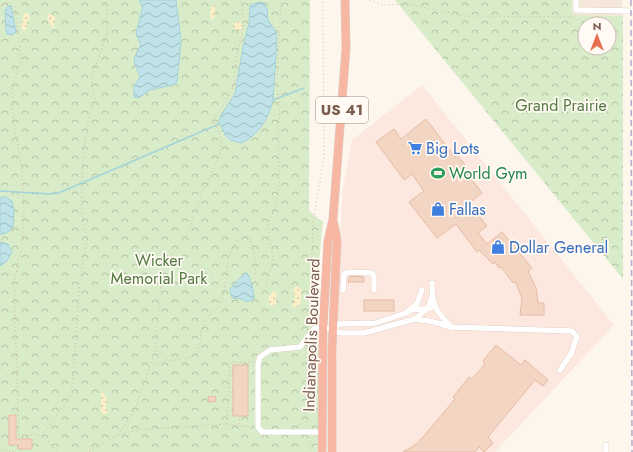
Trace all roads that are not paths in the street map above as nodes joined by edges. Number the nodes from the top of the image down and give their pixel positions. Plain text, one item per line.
1 (345, 0) edge
2 (576, 0) edge
3 (633, 11) edge
4 (334, 219) junction
5 (432, 282) dead end
6 (343, 290) dead end
7 (374, 290) dead end
8 (422, 290) dead end
9 (432, 308) junction
10 (411, 310) junction
11 (415, 319) junction
12 (451, 327) junction
13 (323, 328) junction
14 (332, 328) junction
15 (560, 370) dead end
16 (322, 432) junction
17 (606, 445) dead end
18 (322, 452) edge
19 (332, 452) edge
20 (606, 452) edge

1 - 4 highway, Indianapolis Boulevard / US 41
2 - 3 street
4 - 13 highway, Indianapolis Boulevard / US 41
4 - 14 highway, Indianapolis Boulevard / US 41
5 - 9 street
6 - 7 street
8 - 10 street
9 - 10 street
9 - 11 street
9 - 12 street
10 - 14 street
11 - 12 street
11 - 14 street
12 - 15 street
13 - 14 street
13 - 16 highway, Indianapolis Boulevard / US 41
13 - 16 street
14 - 19 highway, Indianapolis Boulevard / US 41
16 - 18 highway, Indianapolis Boulevard / US 41
17 - 20 street

